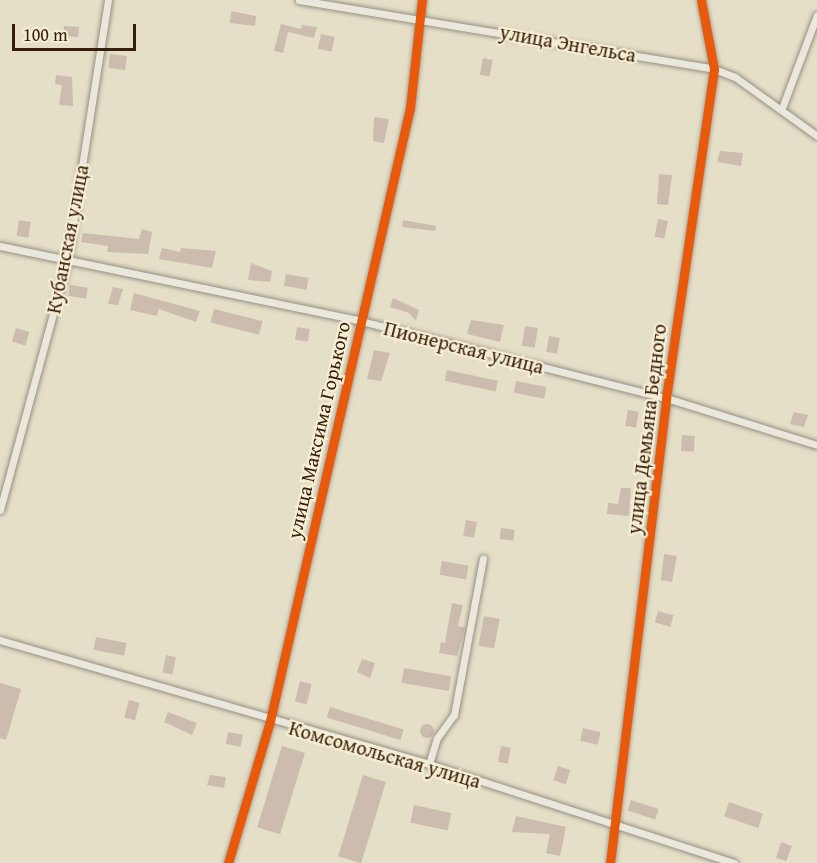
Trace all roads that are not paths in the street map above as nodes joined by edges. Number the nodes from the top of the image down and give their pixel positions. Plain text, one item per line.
1 (108, 0) edge
2 (299, 0) edge
3 (422, 0) edge
4 (701, 0) edge
5 (817, 15) edge
6 (421, 17) junction
7 (714, 69) junction
8 (782, 108) junction
9 (817, 136) edge
10 (0, 246) edge
11 (67, 262) junction
12 (361, 321) junction
13 (666, 398) junction
14 (817, 446) edge
15 (0, 510) edge
16 (483, 559) dead end
17 (0, 640) edge
18 (270, 721) junction
19 (429, 764) junction
20 (616, 824) junction
21 (228, 863) edge
22 (610, 863) edge
23 (734, 863) edge

1 - 11 street, Кубанская улица
2 - 6 street, улица Энгельса
3 - 6 street, улица Максима Горького
4 - 7 street, улица Демьяна Бедного
5 - 8 street
6 - 7 street, улица Энгельса
6 - 12 street, улица Максима Горького
7 - 8 street, улица Энгельса
7 - 13 street, улица Демьяна Бедного
8 - 9 street, улица Энгельса
10 - 11 street, Пионерская улица
11 - 12 street, Пионерская улица
11 - 15 street, Кубанская улица
12 - 13 street, Пионерская улица
12 - 18 street, улица Максима Горького
13 - 14 street, Пионерская улица
13 - 20 street, улица Демьяна Бедного
16 - 19 street
17 - 18 street, Комсомольская улица
18 - 19 street, Комсомольская улица
18 - 21 street, улица Максима Горького
19 - 20 street, Комсомольская улица
20 - 22 street, улица Демьяна Бедного
20 - 23 street, Комсомольская улица

